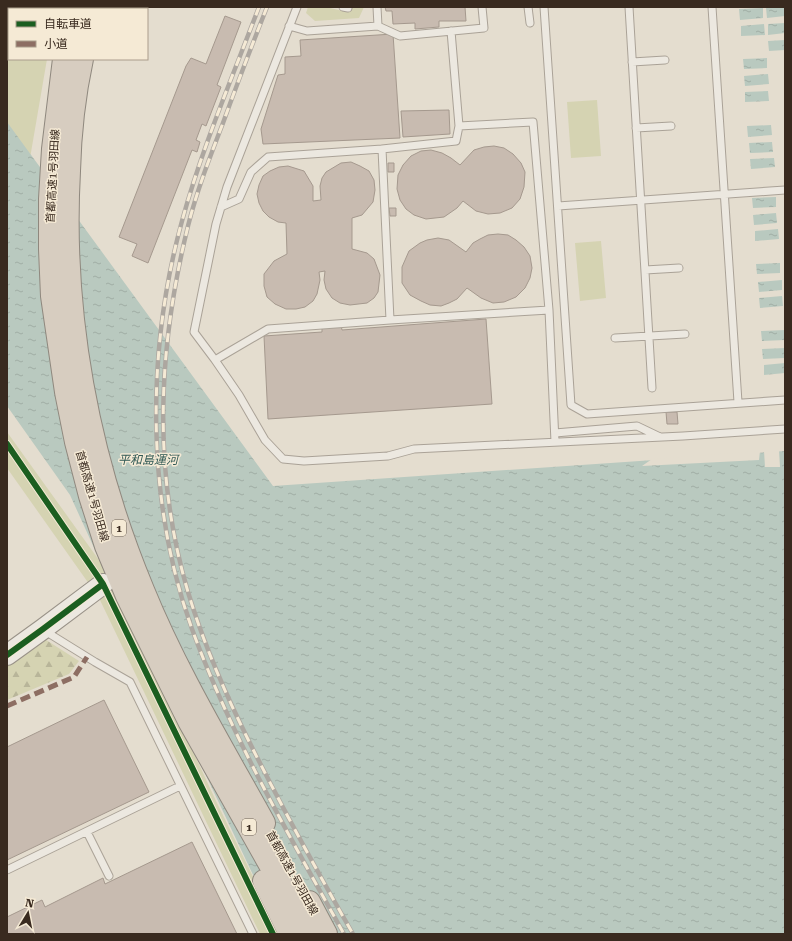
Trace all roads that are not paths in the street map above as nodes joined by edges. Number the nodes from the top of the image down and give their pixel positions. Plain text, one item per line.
1 (297, 7) edge
2 (377, 7) edge
3 (482, 7) edge
4 (528, 7) edge
5 (544, 7) edge
6 (629, 7) edge
7 (712, 7) edge
8 (530, 23) dead end
9 (289, 26) junction
10 (378, 26) junction
11 (451, 31) junction
12 (64, 60) edge
13 (82, 60) edge
14 (665, 60) dead end
15 (632, 62) junction
16 (459, 126) junction
17 (671, 126) dead end
18 (636, 128) junction
19 (382, 149) junction
20 (785, 190) edge
21 (724, 195) junction
22 (641, 200) junction
23 (558, 206) junction
24 (221, 207) junction
25 (679, 268) dead end
26 (645, 270) junction
27 (549, 310) junction
28 (390, 320) junction
29 (684, 334) dead end
30 (649, 336) junction
31 (615, 338) dead end
32 (215, 360) junction
33 (652, 388) dead end
34 (785, 400) edge
35 (738, 402) junction
36 (785, 429) edge
37 (555, 433) junction
38 (660, 438) junction
39 (555, 442) junction
40 (103, 584) dead end
41 (43, 629) junction
42 (7, 655) edge
43 (189, 721) junction
44 (180, 786) junction
45 (87, 832) junction
46 (7, 870) edge
47 (109, 876) dead end
48 (253, 934) edge
49 (290, 934) edge
50 (309, 934) edge
51 (326, 934) edge

1 - 9 lane
2 - 10 lane
3 - 11 lane
4 - 8 lane
5 - 23 lane
6 - 15 lane
7 - 21 lane
9 - 10 lane
9 - 24 lane
10 - 11 lane
11 - 16 lane
12 - 43 highway, 首都高速1号羽田線 / 1
13 - 51 highway, 首都高速1号羽田線 / 1
14 - 15 lane
15 - 18 lane
16 - 19 lane
16 - 27 lane
17 - 18 lane
18 - 22 lane
19 - 24 lane
19 - 28 lane
20 - 21 lane
21 - 22 lane
21 - 35 lane
22 - 23 lane
22 - 26 lane
23 - 35 lane
24 - 32 lane
25 - 26 lane
26 - 30 lane
27 - 28 lane
27 - 37 lane
28 - 32 lane
29 - 30 lane
30 - 31 lane
30 - 33 lane
32 - 39 lane
34 - 35 lane
36 - 38 lane
37 - 38 lane
37 - 39 lane
38 - 39 lane
40 - 41 street
41 - 42 street
41 - 44 lane
43 - 49 highway
43 - 50 highway, 首都高速1号羽田線 / 1
44 - 45 lane
44 - 48 lane
45 - 46 lane
45 - 47 lane

